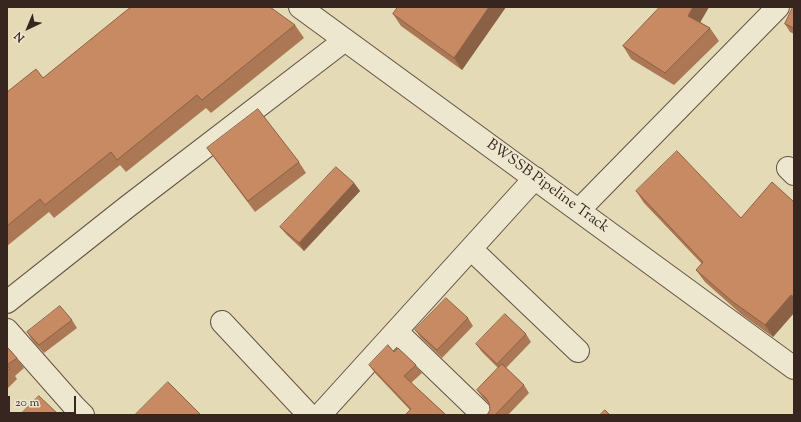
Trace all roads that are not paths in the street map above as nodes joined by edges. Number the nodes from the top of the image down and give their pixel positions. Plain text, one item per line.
1 (300, 7) edge
2 (778, 7) edge
3 (345, 40) junction
4 (534, 178) junction
5 (579, 210) junction
6 (471, 249) junction
7 (7, 302) edge
8 (222, 322) dead end
9 (7, 330) edge
10 (396, 331) junction
11 (578, 351) dead end
12 (794, 368) edge
13 (84, 415) edge
14 (309, 415) edge
15 (320, 415) edge
16 (483, 415) edge

1 - 3 street, BWSSB Pipeline Track
2 - 5 street
3 - 4 street, BWSSB Pipeline Track
3 - 7 street
4 - 5 street, BWSSB Pipeline Track
4 - 6 street
5 - 12 street, BWSSB Pipeline Track
6 - 10 street
6 - 11 street
8 - 14 street
9 - 13 street
10 - 15 street
10 - 16 street

